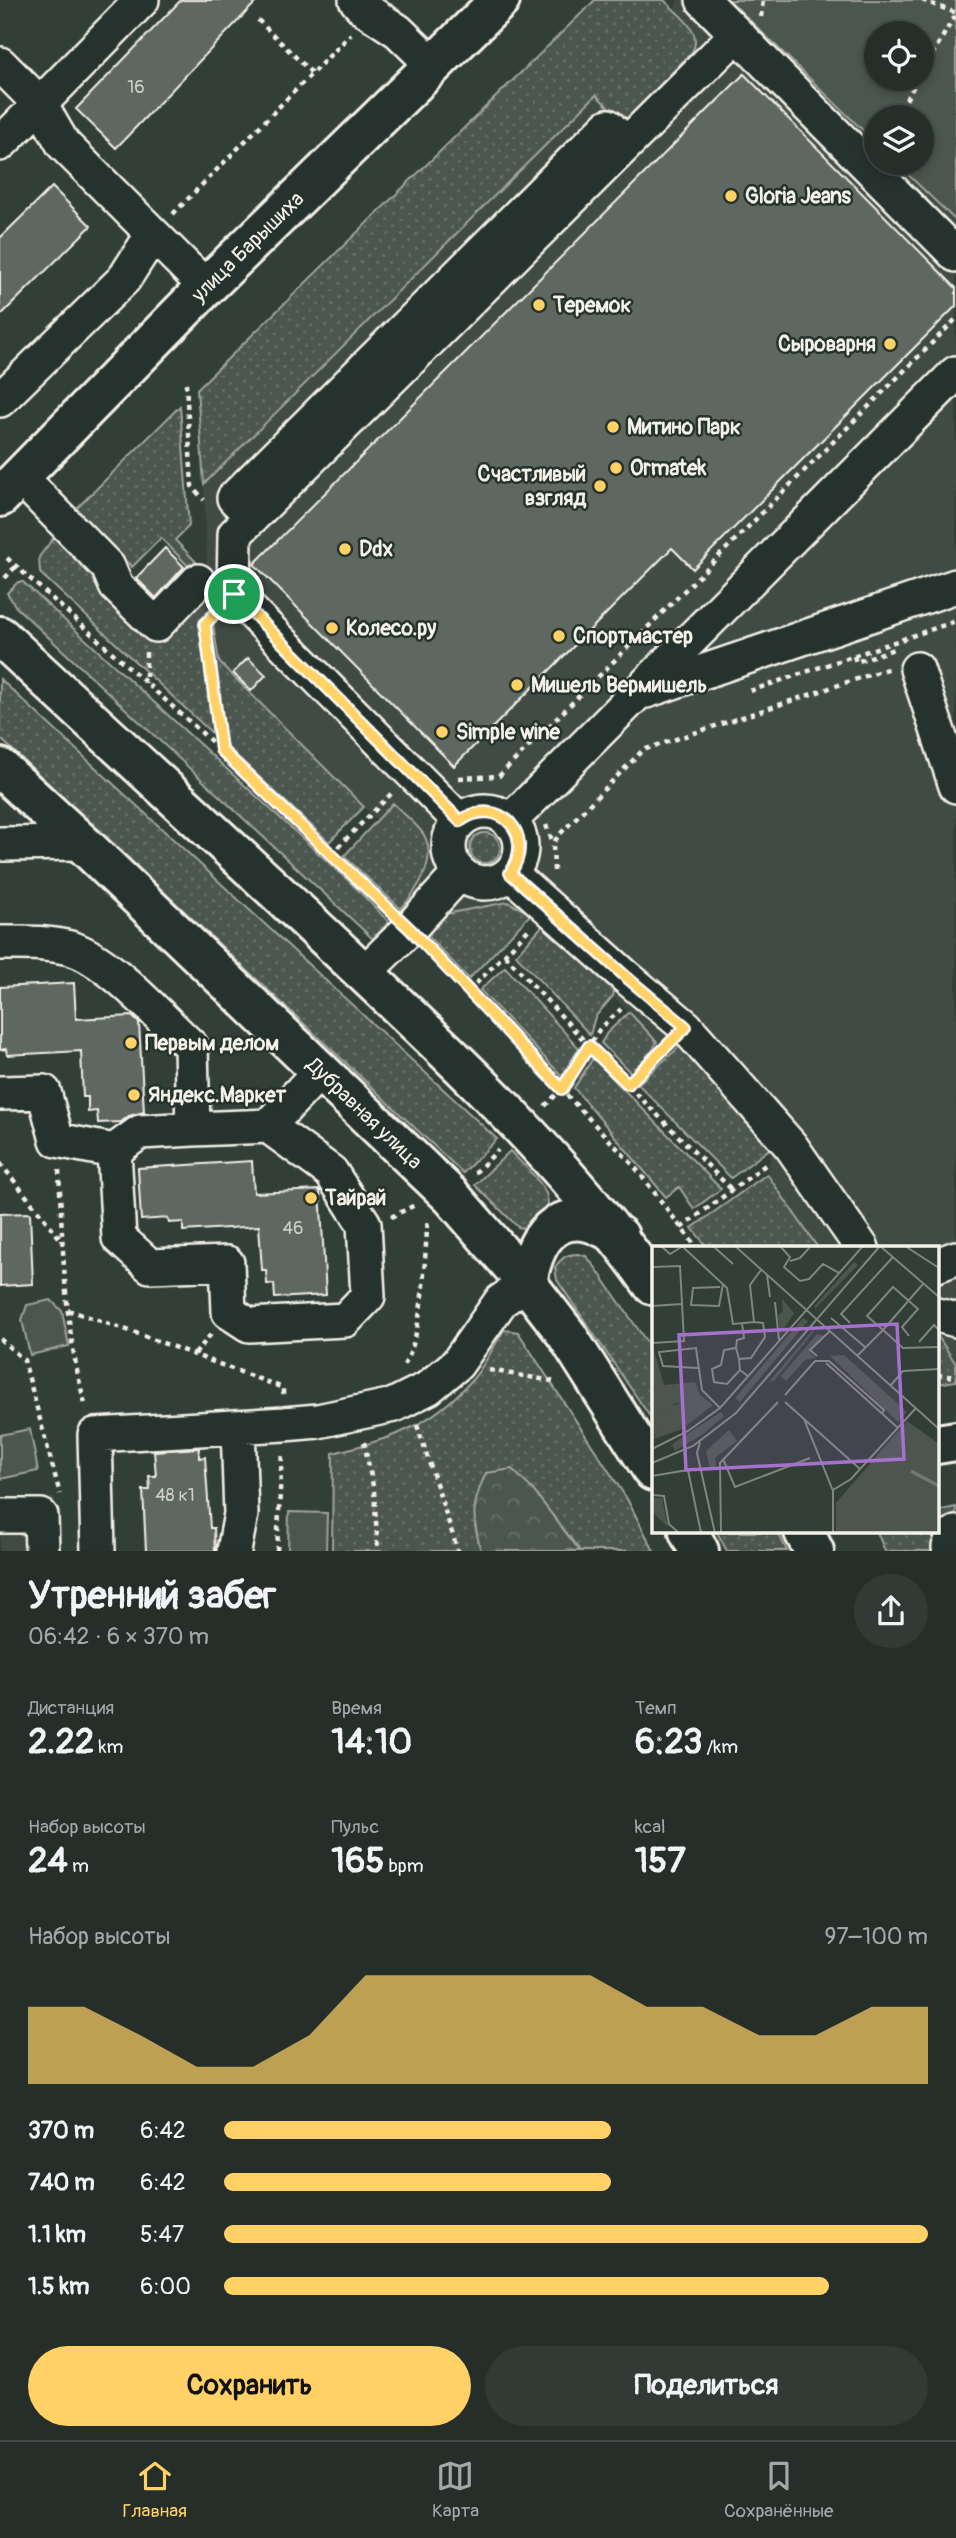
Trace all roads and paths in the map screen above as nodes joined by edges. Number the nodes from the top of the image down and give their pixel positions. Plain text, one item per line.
1 (142, 0) edge
2 (500, 0) edge
3 (703, 0) edge
4 (922, 0) edge
5 (358, 13) edge
6 (956, 14) edge
7 (258, 20) dead end
8 (737, 34) junction
9 (934, 52) edge
10 (0, 64) edge
11 (432, 64) junction
12 (312, 74) junction
13 (40, 104) junction
14 (0, 144) edge
15 (153, 234) junction
16 (956, 255) edge
17 (205, 287) junction
18 (956, 319) edge
19 (956, 373) edge
20 (186, 383) dead end
21 (0, 400) edge
22 (10, 487) edge
23 (243, 525) junction
24 (7, 558) dead end
25 (16, 566) junction
26 (5, 578) dead end
27 (198, 581) dead end
28 (956, 586) edge
29 (234, 594) junction
30 (956, 621) edge
31 (0, 636) edge
32 (854, 656) junction
33 (910, 659) junction
34 (744, 693) dead end
35 (637, 694) junction
36 (221, 750) junction
37 (0, 768) edge
38 (412, 773) junction
39 (456, 779) dead end
40 (956, 786) edge
41 (554, 817) dead end
42 (460, 821) junction
43 (509, 822) junction
44 (559, 835) dead end
45 (82, 842) junction
46 (0, 844) edge
47 (553, 844) dead end
48 (331, 854) junction
49 (460, 873) junction
50 (510, 873) junction
51 (410, 929) junction
52 (0, 943) edge
53 (505, 954) dead end
54 (365, 973) junction
55 (641, 989) junction
56 (686, 1027) junction
57 (589, 1046) junction
58 (321, 1070) junction
59 (628, 1084) junction
60 (562, 1089) junction
61 (0, 1093) edge
62 (544, 1106) dead end
63 (268, 1126) junction
64 (193, 1129) junction
65 (504, 1145) dead end
66 (791, 1146) junction
67 (114, 1151) junction
68 (0, 1163) edge
69 (59, 1169) dead end
70 (469, 1179) dead end
71 (732, 1190) junction
72 (428, 1218) dead end
73 (681, 1228) junction
74 (619, 1236) junction
75 (62, 1242) junction
76 (695, 1246) edge
77 (861, 1246) edge
78 (956, 1258) edge
79 (939, 1264) edge
80 (527, 1283) junction
81 (652, 1284) edge
82 (68, 1310) junction
83 (939, 1316) edge
84 (956, 1320) edge
85 (0, 1339) edge
86 (205, 1341) dead end
87 (195, 1354) junction
88 (457, 1364) junction
89 (558, 1382) dead end
90 (283, 1388) dead end
91 (83, 1394) dead end
92 (407, 1399) junction
93 (359, 1413) junction
94 (284, 1424) junction
95 (238, 1427) junction
96 (652, 1469) edge
97 (61, 1497) dead end
98 (0, 1516) edge
99 (956, 1533) edge
100 (690, 1534) edge
101 (805, 1534) edge
102 (42, 1551) edge
103 (98, 1551) edge
104 (234, 1551) edge
105 (277, 1551) edge
106 (378, 1551) edge
107 (458, 1551) edge
108 (699, 1551) edge
109 (816, 1551) edge
110 (950, 1551) edge

1 - 13 street
2 - 11 main road, улица Барышиха
3 - 8 street
4 - 6 path
5 - 11 street
5 - 12 path
6 - 9 path
7 - 12 path
8 - 16 street
8 - 23 street
10 - 13 street
11 - 17 main road, улица Барышиха
12 - 15 path
13 - 14 street
13 - 15 street
15 - 17 street
15 - 21 street
17 - 22 main road, улица Барышиха
18 - 39 path
19 - 35 street
20 - 23 path
22 - 27 street
23 - 29 street
24 - 25 path
25 - 26 path
25 - 36 path
28 - 35 street
29 - 36 path
29 - 38 street
30 - 32 path
31 - 54 main road
32 - 33 path
32 - 34 path
33 - 40 street
33 - 44 path
35 - 43 street
36 - 48 path
37 - 45 main road, Дубравная улица
38 - 42 street
38 - 48 path
41 - 47 path
42 - 43 street
42 - 49 street
43 - 50 street
45 - 46 street
45 - 58 main road, Дубравная улица
48 - 51 path
49 - 50 street
49 - 51 street
50 - 55 street
51 - 54 street
51 - 60 path
52 - 64 street
53 - 57 path
54 - 74 main road
55 - 56 street
55 - 57 path
56 - 59 path
56 - 66 street
57 - 59 path
57 - 60 path
58 - 63 street
58 - 80 main road, Дубравная улица
59 - 71 path
60 - 62 path
60 - 73 path
61 - 67 street
63 - 64 street
63 - 67 street
64 - 67 street
65 - 70 path
66 - 71 path
66 - 77 street
68 - 75 path
69 - 75 path
71 - 73 path
72 - 92 path
73 - 76 path
74 - 80 main road
74 - 81 main road
75 - 82 path
78 - 79 street
80 - 88 street
80 - 96 main road, Дубравная улица
82 - 87 path
82 - 91 path
83 - 84 street
85 - 97 path
86 - 87 path
87 - 90 path
88 - 89 path
88 - 92 street
92 - 93 street
92 - 107 path
93 - 94 street
93 - 106 path
94 - 95 street
94 - 105 path
95 - 103 street
95 - 104 street
98 - 102 street
99 - 110 street
100 - 108 main road
101 - 109 main road

